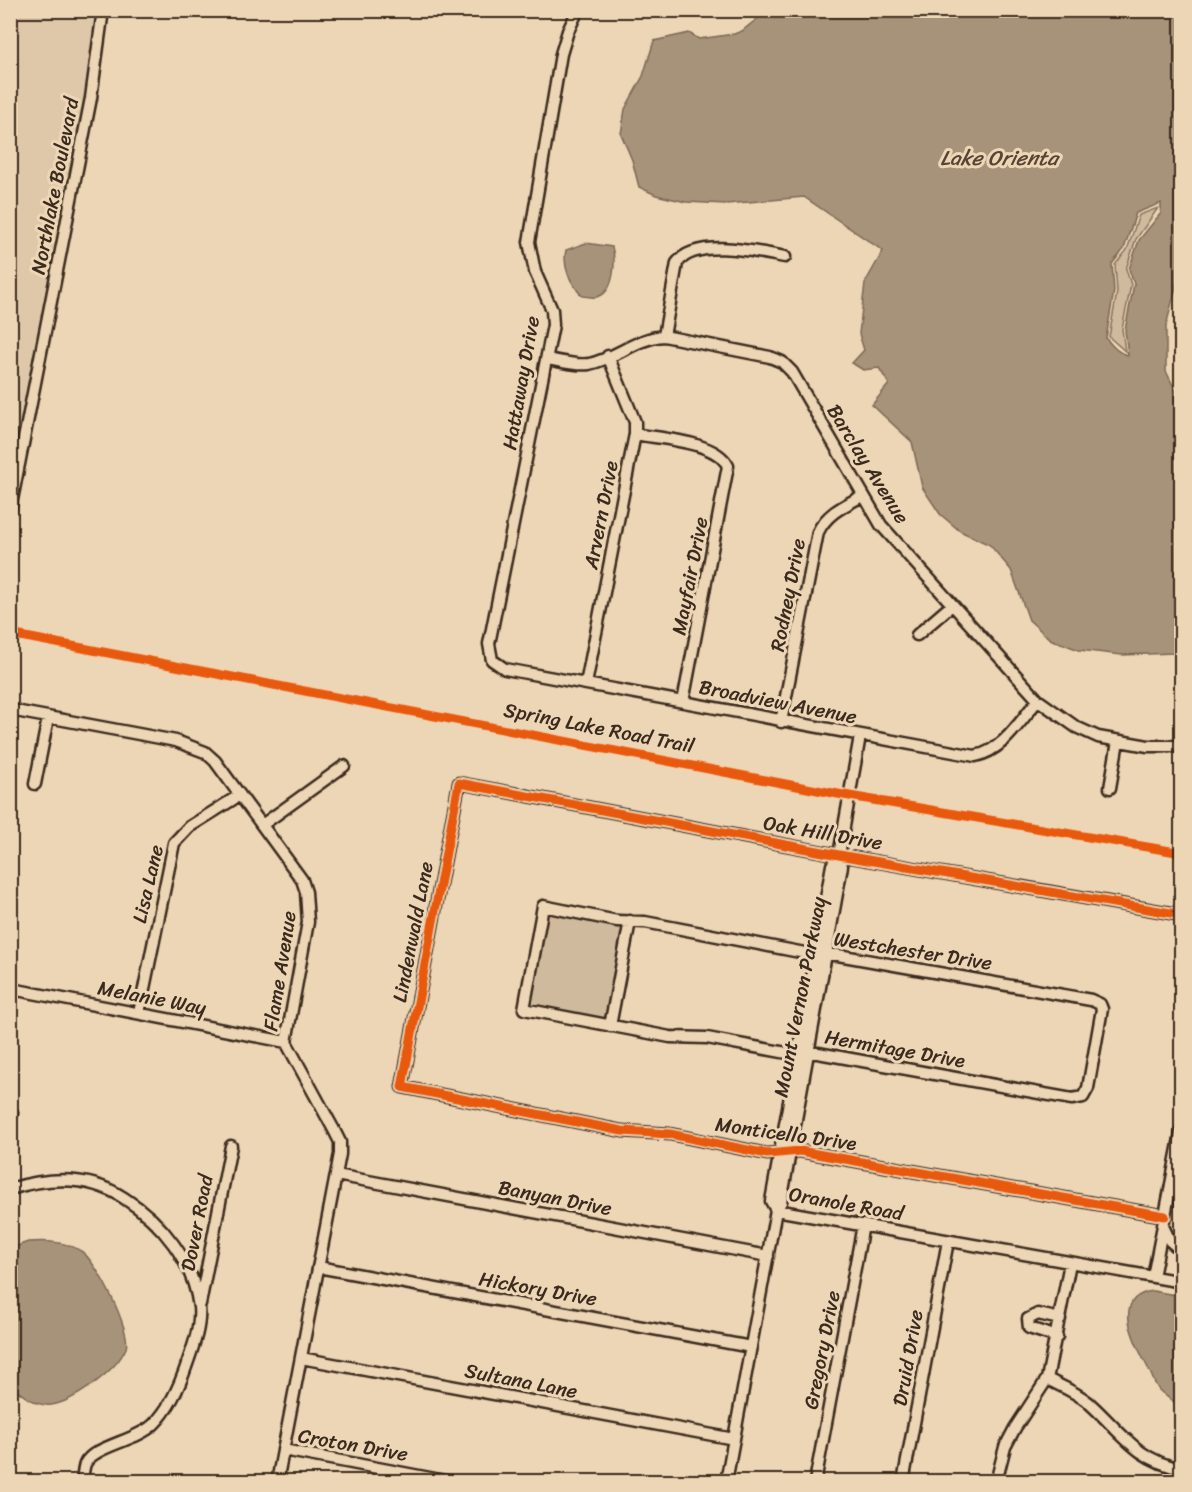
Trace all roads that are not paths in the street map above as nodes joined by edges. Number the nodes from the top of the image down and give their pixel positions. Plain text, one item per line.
1 (103, 10) edge
2 (575, 11) edge
3 (785, 257) dead end
4 (664, 336) junction
5 (608, 356) junction
6 (547, 359) junction
7 (635, 434) junction
8 (862, 496) junction
9 (11, 502) edge
10 (952, 605) junction
11 (917, 635) dead end
12 (492, 660) joint
13 (586, 684) junction
14 (1038, 700) junction
15 (684, 702) junction
16 (10, 710) edge
17 (48, 718) junction
18 (782, 722) junction
19 (860, 736) junction
20 (1118, 741) junction
21 (1182, 746) edge
22 (344, 766) dead end
23 (459, 783) joint
24 (35, 784) dead end
25 (1110, 788) dead end
26 (240, 795) junction
27 (262, 825) junction
28 (839, 855) junction
29 (1182, 915) edge
30 (630, 921) junction
31 (821, 954) junction
32 (12, 989) edge
33 (524, 1009) joint
34 (139, 1013) junction
35 (610, 1026) junction
36 (286, 1042) junction
37 (803, 1052) junction
38 (402, 1087) joint
39 (1083, 1097) joint
40 (1182, 1128) edge
41 (231, 1146) dead end
42 (785, 1151) junction
43 (336, 1175) junction
44 (10, 1189) edge
45 (776, 1210) junction
46 (1164, 1221) junction
47 (863, 1225) junction
48 (948, 1241) junction
49 (1182, 1251) edge
50 (768, 1256) junction
51 (1070, 1263) junction
52 (318, 1267) junction
53 (1154, 1277) junction
54 (1182, 1282) edge
55 (199, 1308) junction
56 (1060, 1319) junction
57 (1057, 1337) junction
58 (751, 1347) junction
59 (301, 1358) junction
60 (1047, 1379) junction
61 (734, 1439) junction
62 (283, 1450) junction
63 (1182, 1469) edge
64 (82, 1482) edge
65 (277, 1482) edge
66 (451, 1482) edge
67 (726, 1482) edge
68 (815, 1482) edge
69 (903, 1482) edge
70 (996, 1482) edge

1 - 9 street, Northlake Boulevard
2 - 6 street, Hattaway Drive
3 - 4 street
4 - 5 street, Barclay Avenue
4 - 8 street, Barclay Avenue
5 - 6 street, Barclay Avenue
5 - 7 street, Arvern Drive
6 - 12 street, Hattaway Drive
7 - 13 street, Arvern Drive
7 - 15 street, Mayfair Drive
8 - 10 street, Barclay Avenue
8 - 18 street, Rodney Drive
10 - 11 street
10 - 14 street, Barclay Avenue
12 - 13 street, Broadview Avenue
13 - 15 street, Broadview Avenue
14 - 19 street, Broadview Avenue
14 - 20 street, Barclay Avenue
15 - 18 street, Broadview Avenue
16 - 17 street, Flame Avenue
17 - 24 street
17 - 26 street, Flame Avenue
18 - 19 street, Broadview Avenue
19 - 28 street, Mount Vernon Parkway
20 - 21 street, Barclay Avenue
20 - 25 street
22 - 27 street
23 - 28 street, Oak Hill Drive
23 - 38 street, Lindenwald Lane
26 - 27 street, Flame Avenue
26 - 34 street, Lisa Lane
27 - 36 street, Flame Avenue
28 - 29 street, Oak Hill Drive
28 - 31 street, Mount Vernon Parkway
30 - 31 street, Westchester Drive
30 - 33 street, Westchester Drive
30 - 35 street
31 - 37 street, Mount Vernon Parkway
31 - 39 street, Westchester Drive
32 - 34 street, Melanie Way
33 - 35 street, Hermitage Drive
34 - 36 street, Melanie Way
35 - 37 street, Hermitage Drive
36 - 43 street, Flame Avenue
37 - 39 street, Hermitage Drive
37 - 42 street, Mount Vernon Parkway
38 - 42 street, Monticello Drive
40 - 46 street
41 - 55 street, Dover Road
42 - 45 street, Mount Vernon Parkway
42 - 46 street, Monticello Drive
43 - 50 street, Banyan Drive
43 - 52 street, Flame Avenue
44 - 55 street
45 - 47 street, Oranole Road
45 - 50 street, Oranole Road
46 - 49 street
46 - 53 street
47 - 48 street, Oranole Road
47 - 68 street, Gregory Drive
48 - 51 street, Oranole Road
48 - 69 street, Druid Drive
50 - 58 street, Oranole Road
51 - 53 street, Oranole Road
51 - 56 street
52 - 58 street, Hickory Drive
52 - 59 street, Flame Avenue
53 - 54 street, Oranole Road
55 - 64 street, Dover Road
56 - 57 street
56 - 57 street
57 - 60 street
58 - 61 street, Oranole Road
59 - 61 street, Sultana Lane
59 - 62 street, Flame Avenue
60 - 63 street
60 - 70 street
61 - 67 street, Oranole Road
62 - 65 street, Flame Avenue
62 - 66 street, Croton Drive

